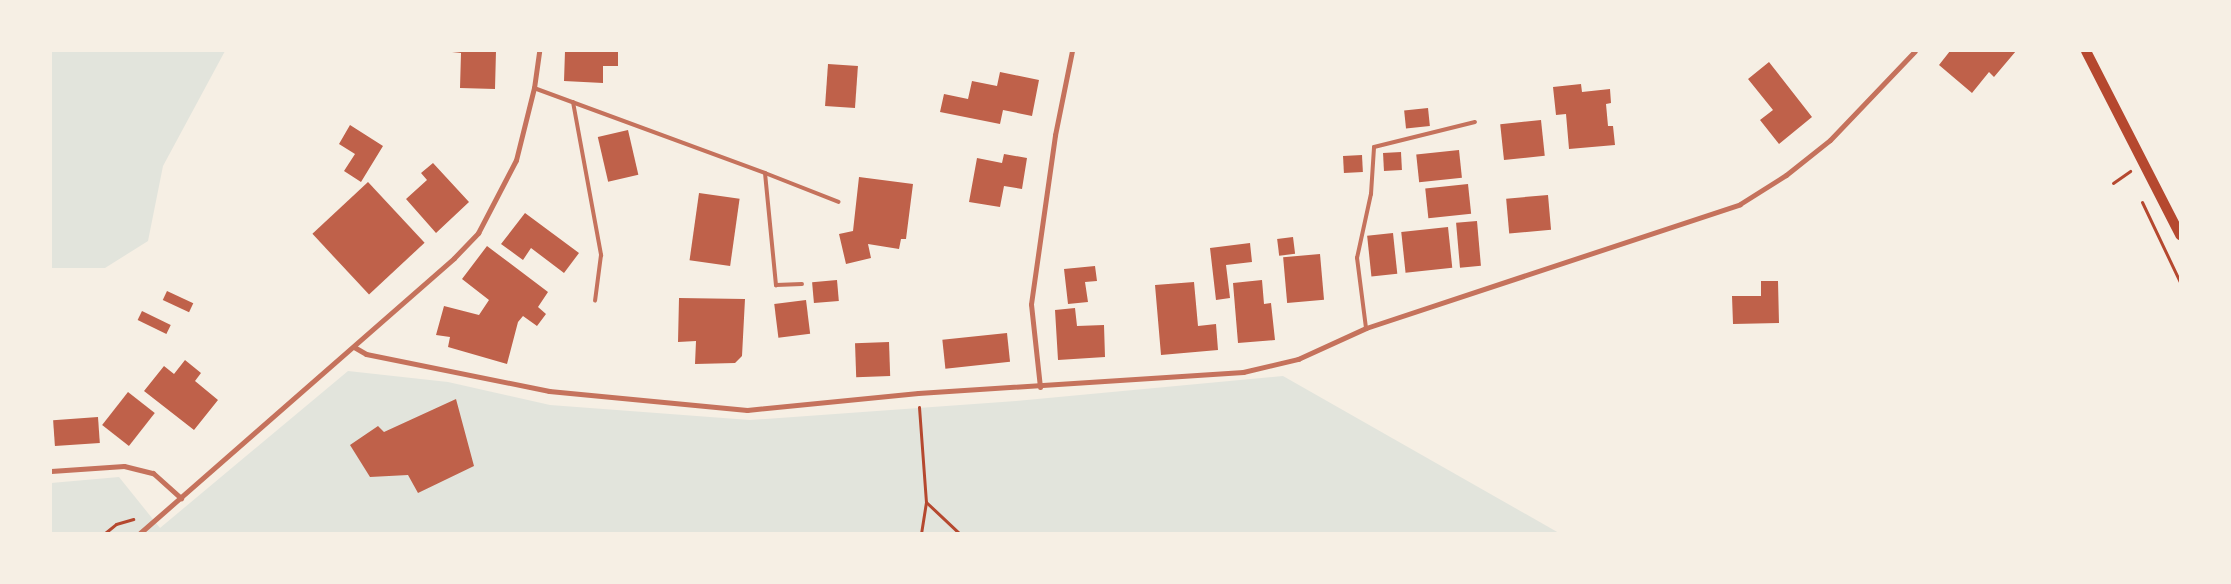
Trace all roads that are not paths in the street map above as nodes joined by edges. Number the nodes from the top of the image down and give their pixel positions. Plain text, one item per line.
1 (538, 51) edge
2 (1072, 51) edge
3 (1915, 51) edge
4 (2086, 51) edge
5 (534, 88) junction
6 (573, 102) junction
7 (1474, 122) dead end
8 (765, 173) junction
9 (839, 202) dead end
10 (2180, 236) edge
11 (802, 284) dead end
12 (595, 301) dead end
13 (1366, 328) junction
14 (354, 347) junction
15 (1040, 387) junction
16 (51, 471) edge
17 (181, 498) junction
18 (140, 533) edge

1 - 5 street
2 - 15 street
3 - 13 street
4 - 10 main road
5 - 6 lane
5 - 14 street
6 - 8 lane
6 - 12 lane
7 - 13 lane
8 - 9 lane
8 - 11 lane
13 - 15 street
14 - 15 street
14 - 17 street
16 - 17 street
17 - 18 street

